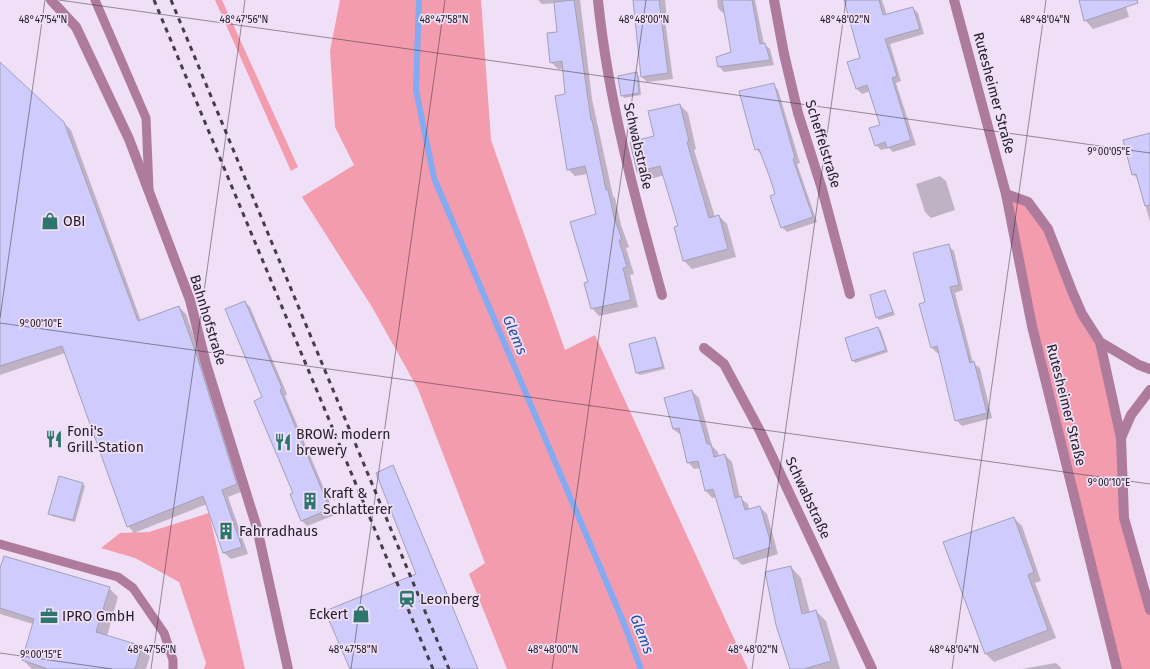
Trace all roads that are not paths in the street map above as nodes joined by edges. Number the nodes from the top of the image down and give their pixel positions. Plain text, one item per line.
1 (51, 0) edge
2 (95, 0) edge
3 (598, 0) edge
4 (774, 0) edge
5 (954, 0) edge
6 (149, 194) junction
7 (1006, 194) junction
8 (850, 294) dead end
9 (662, 295) dead end
10 (1100, 342) junction
11 (704, 348) dead end
12 (1150, 368) edge
13 (1150, 390) edge
14 (1121, 438) junction
15 (0, 544) edge
16 (1150, 610) edge
17 (172, 669) edge
18 (288, 669) edge
19 (872, 669) edge
20 (1117, 669) edge

1 - 6 street, Bahnhofstraße
2 - 6 lane
3 - 9 street, Schwabstraße
4 - 8 street, Scheffelstraße
5 - 7 street, Rutesheimer Straße
6 - 18 street, Bahnhofstraße
7 - 10 street
7 - 20 street, Rutesheimer Straße
10 - 12 street
10 - 14 street
11 - 19 street, Schwabstraße
13 - 14 street
14 - 16 street
15 - 17 lane

